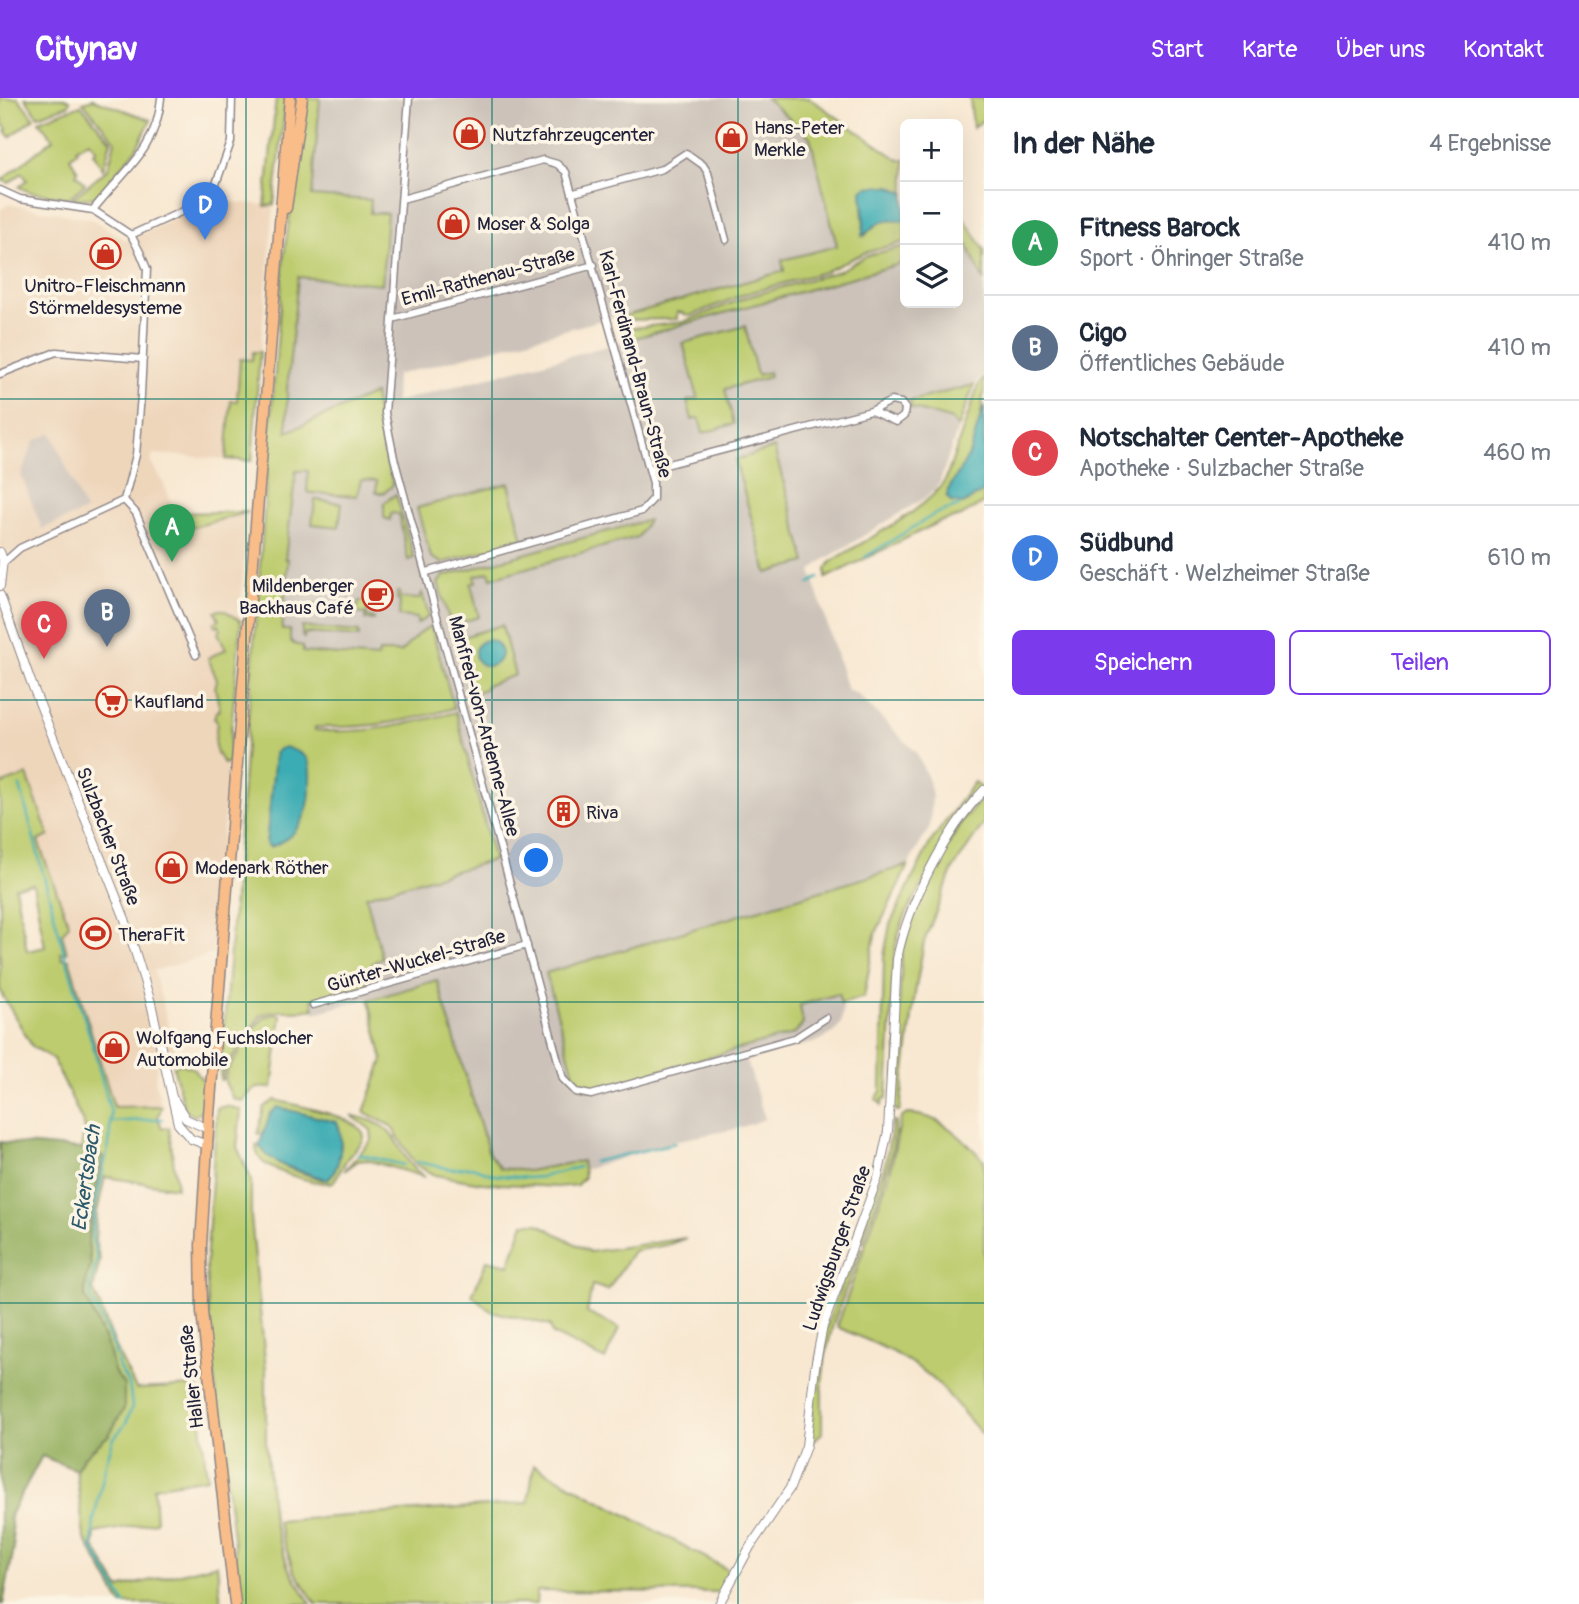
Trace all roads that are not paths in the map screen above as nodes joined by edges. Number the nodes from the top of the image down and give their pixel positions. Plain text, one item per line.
1 (162, 98) edge
2 (232, 98) edge
3 (290, 98) edge
4 (302, 98) edge
5 (410, 98) edge
6 (0, 190) edge
7 (574, 193) junction
8 (402, 199) junction
9 (93, 210) junction
10 (131, 235) junction
11 (726, 240) dead end
12 (279, 248) junction
13 (594, 265) junction
14 (391, 319) junction
15 (143, 359) junction
16 (0, 374) edge
17 (871, 411) junction
18 (650, 469) junction
19 (124, 500) junction
20 (20, 548) junction
21 (0, 551) edge
22 (1, 565) edge
23 (426, 572) junction
24 (0, 586) edge
25 (0, 595) edge
26 (196, 655) dead end
27 (984, 790) edge
28 (527, 945) junction
29 (313, 1005) dead end
30 (826, 1018) dead end
31 (171, 1094) junction
32 (208, 1129) junction
33 (207, 1144) junction
34 (235, 1604) edge
35 (722, 1604) edge

1 - 9 street
2 - 10 street
3 - 12 main road
4 - 12 main road
5 - 8 street, Manfred-von-Ardenne-Allee
6 - 9 street
7 - 8 street, Karl-Ferdinand-Braun-Straße
7 - 11 street
7 - 13 street, Karl-Ferdinand-Braun-Straße
8 - 14 street, Manfred-von-Ardenne-Allee
9 - 10 street
10 - 15 street
12 - 32 main road, Haller Straße
13 - 14 street, Emil-Rathenau-Straße
13 - 18 street, Karl-Ferdinand-Braun-Straße
14 - 23 street, Manfred-von-Ardenne-Allee
15 - 16 street
15 - 19 street
17 - 17 street
17 - 18 street
18 - 23 street, Karl-Ferdinand-Braun-Straße
19 - 20 street
19 - 26 street
20 - 21 street
20 - 22 street
21 - 22 street
22 - 24 street
23 - 28 street, Manfred-von-Ardenne-Allee
25 - 31 street, Sulzbacher Straße
27 - 35 street, Ludwigsburger Straße
28 - 29 street, Günter-Wuckel-Straße
28 - 30 street, Manfred-von-Ardenne-Allee
31 - 32 street
31 - 33 street, Sulzbacher Straße
32 - 33 main road, Haller Straße
33 - 34 main road, Haller Straße

